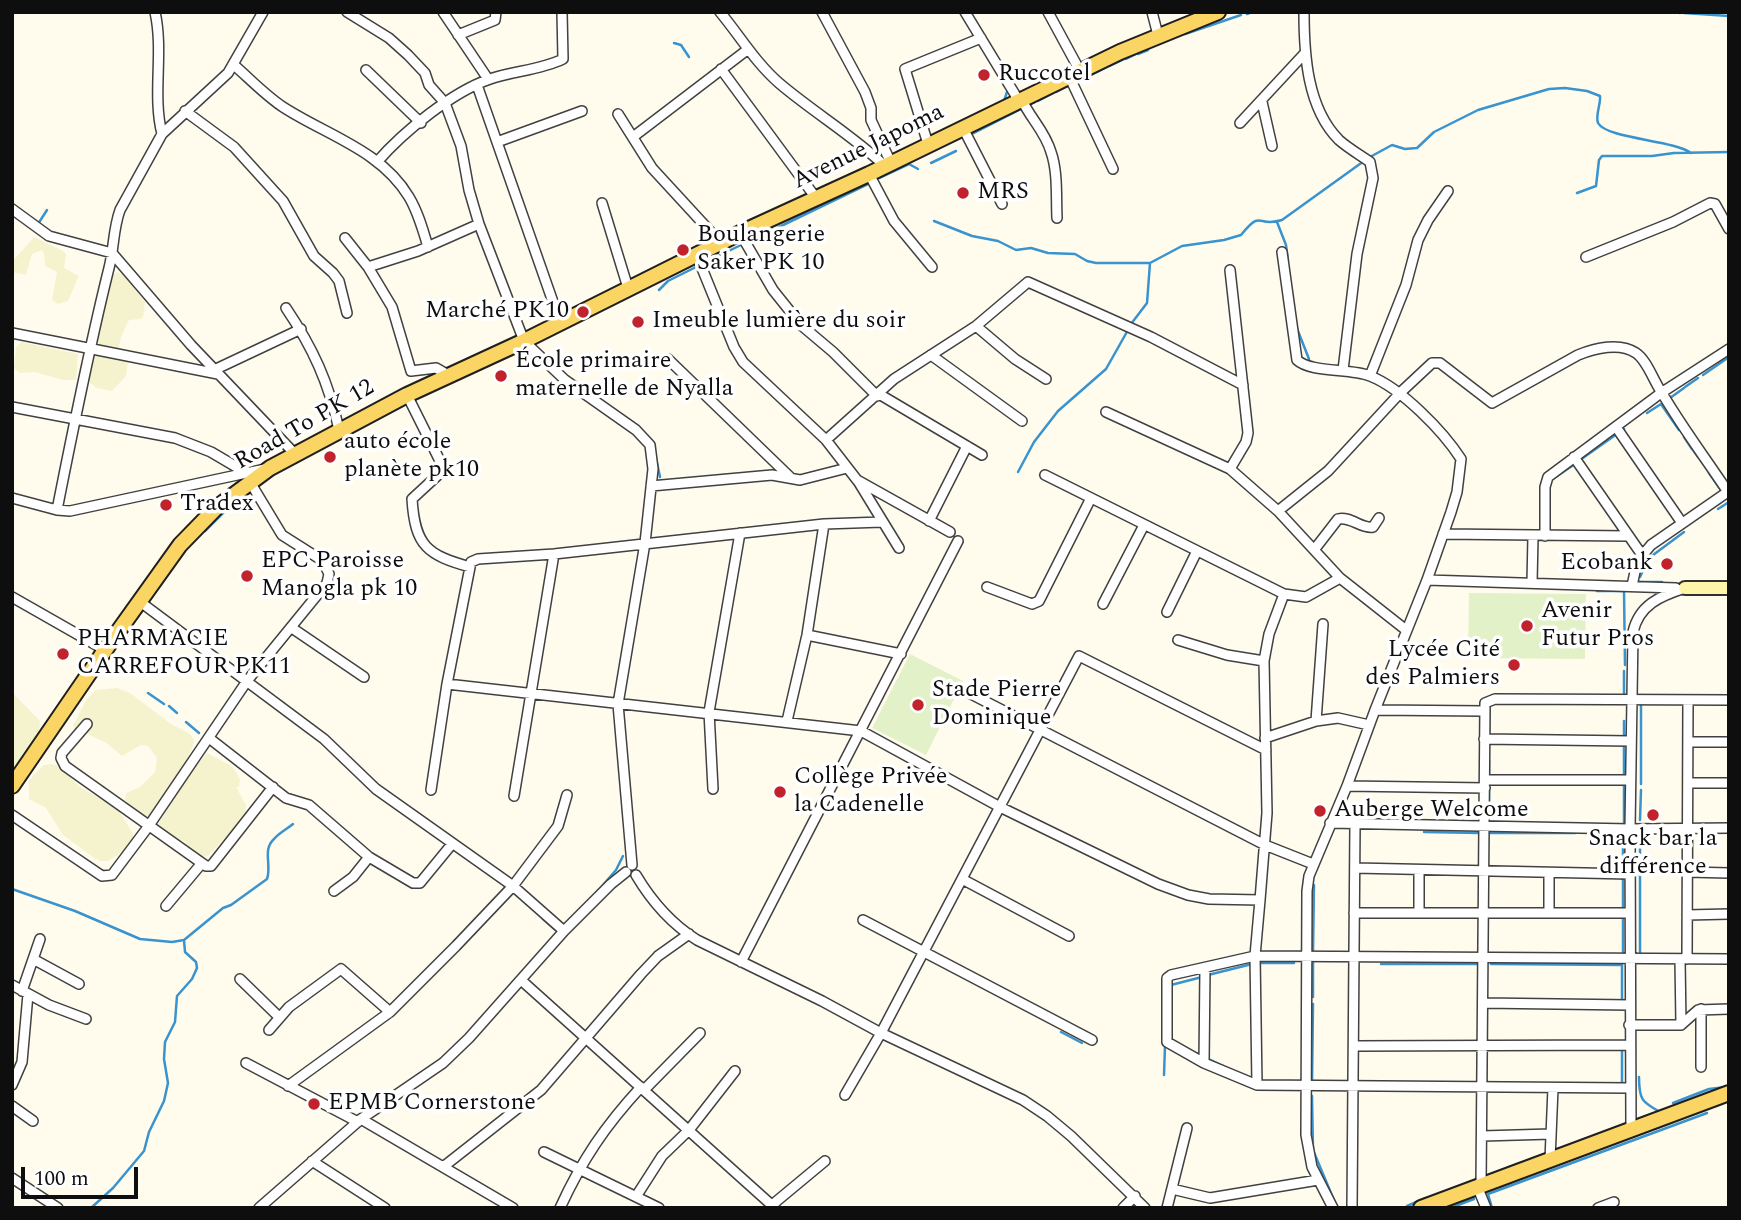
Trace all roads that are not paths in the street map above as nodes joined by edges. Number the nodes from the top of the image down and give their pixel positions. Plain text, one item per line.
1 (155, 12) edge
2 (263, 12) edge
3 (347, 12) edge
4 (443, 12) edge
5 (496, 12) edge
6 (562, 12) edge
7 (720, 12) edge
8 (822, 12) edge
9 (965, 12) edge
10 (1048, 12) edge
11 (1152, 12) edge
12 (1218, 12) edge
13 (1304, 12) edge
14 (458, 35) junction
15 (1158, 35) junction
16 (981, 38) junction
17 (747, 50) junction
18 (1304, 53) junction
19 (234, 65) junction
20 (721, 69) junction
21 (366, 70) dead end
22 (1075, 73) junction
23 (488, 79) junction
24 (477, 85) junction
25 (1020, 100) junction
26 (1262, 102) junction
27 (445, 103) junction
28 (185, 111) junction
29 (582, 111) dead end
30 (618, 114) dead end
31 (421, 123) junction
32 (1240, 123) dead end
33 (963, 128) junction
34 (162, 134) junction
35 (633, 137) junction
36 (497, 142) junction
37 (928, 144) junction
38 (1272, 146) dead end
39 (377, 162) junction
40 (888, 164) junction
41 (1113, 169) dead end
42 (869, 174) junction
43 (1448, 191) dead end
44 (816, 198) junction
45 (602, 204) dead end
46 (1002, 204) dead end
47 (12, 208) edge
48 (1056, 218) dead end
49 (479, 225) junction
50 (1729, 229) edge
51 (740, 233) junction
52 (345, 238) dead end
53 (721, 243) junction
54 (428, 247) junction
55 (1282, 252) dead end
56 (112, 253) junction
57 (697, 256) junction
58 (1586, 257) dead end
59 (368, 267) junction
60 (932, 267) dead end
61 (1230, 270) dead end
62 (628, 288) junction
63 (286, 308) dead end
64 (347, 313) dead end
65 (560, 322) junction
66 (976, 327) junction
67 (301, 330) junction
68 (542, 331) joint
69 (12, 334) edge
70 (524, 341) junction
71 (88, 349) junction
72 (1729, 349) edge
73 (931, 355) junction
74 (668, 359) dead end
75 (1343, 370) junction
76 (216, 372) junction
77 (448, 375) junction
78 (1370, 376) junction
79 (1046, 379) dead end
80 (1243, 385) junction
81 (1401, 392) junction
82 (1661, 393) junction
83 (407, 394) junction
84 (878, 395) junction
85 (12, 407) edge
86 (1106, 412) dead end
87 (74, 421) junction
88 (1022, 421) dead end
89 (1616, 427) junction
90 (339, 430) junction
91 (826, 440) junction
92 (967, 446) junction
93 (294, 453) junction
94 (982, 455) dead end
95 (1574, 457) junction
96 (847, 468) junction
97 (1230, 469) junction
98 (1045, 475) dead end
99 (248, 477) junction
100 (793, 480) junction
101 (858, 480) junction
102 (651, 486) junction
103 (1728, 491) edge
104 (12, 498) edge
105 (1091, 498) junction
106 (57, 510) junction
107 (1278, 511) junction
108 (1379, 518) dead end
109 (929, 521) junction
110 (882, 522) junction
111 (1682, 523) junction
112 (824, 524) junction
113 (1144, 525) junction
114 (950, 532) dead end
115 (740, 533) junction
116 (1443, 534) junction
117 (1533, 536) junction
118 (1545, 536) junction
119 (1628, 536) junction
120 (958, 541) dead end
121 (645, 543) junction
122 (899, 548) dead end
123 (1314, 550) junction
124 (1196, 551) junction
125 (554, 554) junction
126 (1642, 555) junction
127 (470, 567) junction
128 (1340, 578) junction
129 (1427, 580) junction
130 (1532, 583) junction
131 (1632, 586) junction
132 (987, 587) dead end
133 (1685, 588) junction
134 (1729, 588) edge
135 (1284, 594) junction
136 (139, 601) junction
137 (14, 602) edge
138 (1103, 604) dead end
139 (1167, 612) dead end
140 (1323, 624) dead end
141 (292, 628) junction
142 (1406, 630) junction
143 (807, 635) junction
144 (1178, 640) dead end
145 (105, 650) junction
146 (901, 654) junction
147 (1264, 661) junction
148 (364, 677) dead end
149 (247, 681) junction
150 (447, 684) junction
151 (967, 692) dead end
152 (531, 694) junction
153 (1630, 699) junction
154 (1688, 700) junction
155 (1729, 701) edge
156 (618, 704) junction
157 (1375, 710) junction
158 (1484, 711) junction
159 (709, 712) junction
160 (787, 721) junction
161 (1316, 721) junction
162 (87, 724) dead end
163 (1369, 725) junction
164 (1041, 729) junction
165 (861, 731) junction
166 (209, 738) junction
167 (1265, 738) junction
168 (1484, 739) junction
169 (1630, 741) junction
170 (1688, 742) junction
171 (1729, 742) edge
172 (1266, 750) junction
173 (1630, 780) junction
174 (1688, 783) junction
175 (1729, 783) edge
176 (1485, 784) junction
177 (12, 786) edge
178 (1347, 786) junction
179 (273, 788) junction
180 (713, 789) dead end
181 (431, 790) dead end
182 (567, 795) dead end
183 (514, 796) dead end
184 (1000, 807) junction
185 (12, 815) edge
186 (1330, 823) junction
187 (1355, 824) junction
188 (1485, 825) junction
189 (148, 827) junction
190 (1630, 828) junction
191 (1688, 828) junction
192 (1729, 828) edge
193 (452, 844) junction
194 (1265, 845) junction
195 (369, 857) junction
196 (202, 863) junction
197 (1313, 864) junction
198 (1355, 868) junction
199 (631, 870) junction
200 (1419, 870) junction
201 (1485, 871) junction
202 (1688, 872) junction
203 (1549, 873) junction
204 (1729, 873) edge
205 (1630, 874) junction
206 (962, 879) junction
207 (513, 886) junction
208 (334, 891) dead end
209 (1260, 900) junction
210 (166, 906) dead end
211 (1354, 913) junction
212 (1419, 913) junction
213 (1485, 913) junction
214 (1549, 913) junction
215 (1630, 914) junction
216 (1729, 914) edge
217 (1688, 915) junction
218 (863, 920) dead end
219 (564, 931) junction
220 (689, 934) junction
221 (1069, 936) dead end
222 (40, 939) dead end
223 (924, 952) junction
224 (1306, 955) junction
225 (1255, 956) junction
226 (1484, 956) junction
227 (1354, 957) junction
228 (1630, 958) junction
229 (1684, 958) junction
230 (1729, 959) edge
231 (33, 960) junction
232 (741, 962) junction
233 (1205, 968) junction
234 (240, 979) dead end
235 (521, 980) junction
236 (79, 984) dead end
237 (12, 985) edge
238 (25, 993) junction
239 (1483, 1003) junction
240 (1630, 1005) junction
241 (1701, 1009) junction
242 (1729, 1009) edge
243 (390, 1013) junction
244 (279, 1017) junction
245 (86, 1019) dead end
246 (1629, 1025) junction
247 (1681, 1025) junction
248 (269, 1030) dead end
249 (700, 1032) dead end
250 (881, 1033) junction
251 (586, 1038) junction
252 (1092, 1040) dead end
253 (1629, 1045) junction
254 (1355, 1046) junction
255 (1482, 1046) junction
256 (246, 1063) dead end
257 (1204, 1063) junction
258 (1701, 1067) dead end
259 (735, 1071) dead end
260 (12, 1085) edge
261 (1257, 1085) junction
262 (288, 1086) junction
263 (1306, 1086) junction
264 (1354, 1087) junction
265 (1482, 1087) junction
266 (642, 1088) junction
267 (1553, 1088) junction
268 (1629, 1088) junction
269 (1729, 1093) edge
270 (845, 1096) dead end
271 (12, 1105) edge
272 (359, 1120) junction
273 (33, 1121) dead end
274 (1187, 1128) dead end
275 (1631, 1128) junction
276 (689, 1130) junction
277 (1551, 1134) junction
278 (1482, 1136) junction
279 (544, 1152) dead end
280 (1550, 1160) junction
281 (312, 1161) junction
282 (825, 1161) dead end
283 (443, 1167) junction
284 (579, 1168) junction
285 (12, 1178) edge
286 (1318, 1180) junction
287 (1479, 1185) junction
288 (1172, 1189) junction
289 (637, 1195) junction
290 (1135, 1196) junction
291 (1614, 1202) dead end
292 (262, 1207) edge
293 (774, 1207) edge
294 (58, 1208) edge
295 (385, 1208) edge
296 (513, 1208) edge
297 (561, 1208) edge
298 (659, 1208) edge
299 (1123, 1208) edge
300 (1144, 1208) edge
301 (1167, 1208) edge
302 (1333, 1208) edge
303 (1352, 1208) edge
304 (1421, 1208) edge
305 (1486, 1208) edge
306 (1598, 1208) edge

1 - 34 street
2 - 19 street
3 - 27 street
4 - 14 street
5 - 14 street
6 - 23 street
7 - 17 street
8 - 40 street
9 - 16 street
10 - 22 street
11 - 15 street
12 - 15 main road, Avenue Japoma
13 - 18 street
14 - 23 street
15 - 22 main road, Avenue Japoma
16 - 25 street
16 - 37 street
17 - 20 street
17 - 40 street
18 - 26 street
18 - 75 street
19 - 28 street
19 - 39 street
20 - 35 street
20 - 44 street
21 - 31 street
22 - 25 main road, Avenue Japoma
22 - 41 street
23 - 24 street
24 - 27 street
24 - 36 street
25 - 33 main road, Avenue Japoma
25 - 48 street
26 - 32 street
26 - 38 street
27 - 31 street
27 - 49 street
28 - 34 street
28 - 64 street
29 - 36 street
30 - 35 street
31 - 39 street
33 - 37 main road, Avenue Japoma
33 - 46 street
34 - 56 street
35 - 53 street
36 - 65 street
37 - 40 main road, Avenue Japoma
39 - 54 street
40 - 42 main road, Avenue Japoma
42 - 44 main road, Avenue Japoma
42 - 60 street
43 - 78 street
44 - 51 main road, Avenue Japoma
45 - 62 street
47 - 56 street
49 - 54 street
49 - 70 street
50 - 58 street
51 - 53 main road, Avenue Japoma
51 - 84 street
52 - 59 street
53 - 57 main road, Avenue Japoma
54 - 59 street
55 - 75 street
56 - 71 street
56 - 76 street
57 - 62 main road, Avenue Japoma
57 - 91 street
59 - 77 street
61 - 80 street
62 - 65 main road, Avenue Japoma
63 - 67 street
65 - 68 main road, Avenue Japoma
66 - 73 street
66 - 79 street
66 - 80 street
67 - 76 street
67 - 90 street
68 - 70 main road, Road To PK 12
69 - 71 street
70 - 77 main road, Road To PK 12
70 - 102 street
71 - 76 street
71 - 87 street
72 - 82 street
73 - 84 street
73 - 88 street
74 - 100 street
75 - 78 street
76 - 93 street
77 - 83 main road, Road To PK 12
78 - 81 street
80 - 97 street
81 - 82 street
81 - 107 street
81 - 116 street
82 - 89 street
82 - 103 street
83 - 90 main road, Road To PK 12
83 - 127 street
84 - 91 street
84 - 92 street
85 - 87 street
86 - 97 street
87 - 99 street
87 - 106 street
89 - 95 street
89 - 111 street
90 - 93 main road, Road To PK 12
91 - 96 street
92 - 94 street
92 - 109 street
93 - 99 main road, Road To PK 12
95 - 118 street
95 - 119 street
96 - 100 street
96 - 101 street
97 - 107 street
98 - 105 street
99 - 106 street
99 - 136 main road, Road To PK 12
99 - 141 street
100 - 102 street
101 - 109 street
101 - 110 street
102 - 121 street
103 - 111 street
104 - 106 street
105 - 113 street
105 - 132 street
107 - 123 street
108 - 123 street
109 - 114 street
110 - 112 street
110 - 122 street
111 - 126 street
112 - 115 street
112 - 143 street
113 - 124 street
113 - 138 street
115 - 121 street
115 - 159 street
116 - 117 street
116 - 129 street
117 - 118 street
117 - 130 street
118 - 119 street
119 - 126 street
120 - 146 street
121 - 125 street
121 - 156 street
123 - 128 street
124 - 135 street
124 - 139 street
125 - 127 street
125 - 152 street
126 - 131 street
127 - 150 street
128 - 135 street
128 - 142 street
129 - 130 street
129 - 142 street
130 - 131 street
131 - 133 street
133 - 134 street
133 - 153 street
135 - 147 street
136 - 145 main road, Road To PK 12
136 - 149 street
137 - 145 street
140 - 161 street
141 - 148 street
141 - 149 street
142 - 157 street
143 - 146 street
143 - 160 street
144 - 147 street
145 - 177 main road, Road To PK 12
146 - 165 street
147 - 167 street
149 - 166 street
149 - 193 street
150 - 152 street
150 - 181 street
151 - 164 street
152 - 156 street
152 - 183 street
153 - 154 street
153 - 158 street
153 - 169 street
154 - 155 street
154 - 170 street
156 - 159 street
156 - 199 street
157 - 158 street
157 - 163 street
158 - 168 street
159 - 160 street
159 - 180 street
160 - 165 street
161 - 163 street
161 - 167 street
162 - 189 street
163 - 178 street
164 - 172 street
164 - 184 street
164 - 194 street
165 - 184 street
165 - 232 street
166 - 179 street
166 - 189 street
167 - 172 street
168 - 169 street
168 - 176 street
169 - 173 street
170 - 171 street
170 - 174 street
172 - 194 street
173 - 176 street
173 - 190 street
174 - 175 street
174 - 191 street
176 - 178 street
176 - 188 street
178 - 186 street
179 - 195 street
179 - 196 street
182 - 207 street
184 - 206 street
184 - 209 street
185 - 189 street
186 - 187 street
186 - 197 street
187 - 188 street
187 - 198 street
188 - 190 street
188 - 201 street
189 - 196 street
190 - 191 street
190 - 205 street
191 - 192 street
191 - 202 street
193 - 195 street
193 - 207 street
194 - 197 street
194 - 209 street
195 - 208 street
196 - 210 street
197 - 224 street
198 - 200 street
198 - 211 street
199 - 219 street
199 - 220 street
200 - 201 street
200 - 212 street
201 - 203 street
201 - 213 street
202 - 204 street
202 - 217 street
203 - 205 street
203 - 214 street
205 - 215 street
206 - 221 street
206 - 223 street
207 - 219 street
207 - 243 street
209 - 225 street
211 - 212 street
211 - 227 street
212 - 213 street
213 - 214 street
213 - 226 street
214 - 215 street
215 - 228 street
216 - 217 street
217 - 229 street
218 - 223 street
219 - 235 street
220 - 232 street
220 - 251 street
222 - 231 street
223 - 250 street
223 - 252 street
224 - 225 street
224 - 227 street
224 - 263 street
225 - 233 street
225 - 261 street
226 - 227 street
226 - 228 street
226 - 239 street
227 - 254 street
228 - 229 street
228 - 240 street
229 - 230 street
229 - 247 street
231 - 236 street
231 - 238 street
232 - 250 street
233 - 257 street
233 - 257 street
234 - 244 street
235 - 251 street
235 - 272 street
237 - 238 street
238 - 245 street
238 - 260 street
239 - 240 street
239 - 255 street
240 - 246 street
241 - 242 street
241 - 247 street
241 - 258 street
243 - 244 street
243 - 262 street
244 - 248 street
246 - 247 street
246 - 253 street
249 - 266 street
250 - 270 street
250 - 290 street
251 - 266 street
251 - 283 street
253 - 255 street
253 - 268 street
254 - 255 street
254 - 264 street
255 - 265 street
256 - 262 street
257 - 261 street
259 - 276 street
261 - 263 street
262 - 272 street
263 - 264 street
263 - 286 street
264 - 265 street
264 - 303 street
265 - 267 street
265 - 278 street
266 - 276 street
266 - 284 street
267 - 268 street
267 - 277 street
268 - 275 street
269 - 275 main road
271 - 273 street
272 - 281 street
272 - 283 street
274 - 288 street
275 - 280 main road
276 - 289 street
276 - 293 street
277 - 278 street
277 - 280 street
278 - 287 street
279 - 284 street
280 - 287 main road
281 - 292 street
281 - 295 street
282 - 293 street
283 - 296 street
284 - 289 street
284 - 297 street
285 - 294 street
286 - 288 street
286 - 302 street
287 - 304 main road
287 - 305 street
288 - 301 street
289 - 298 street
290 - 299 street
290 - 300 street
291 - 306 street

